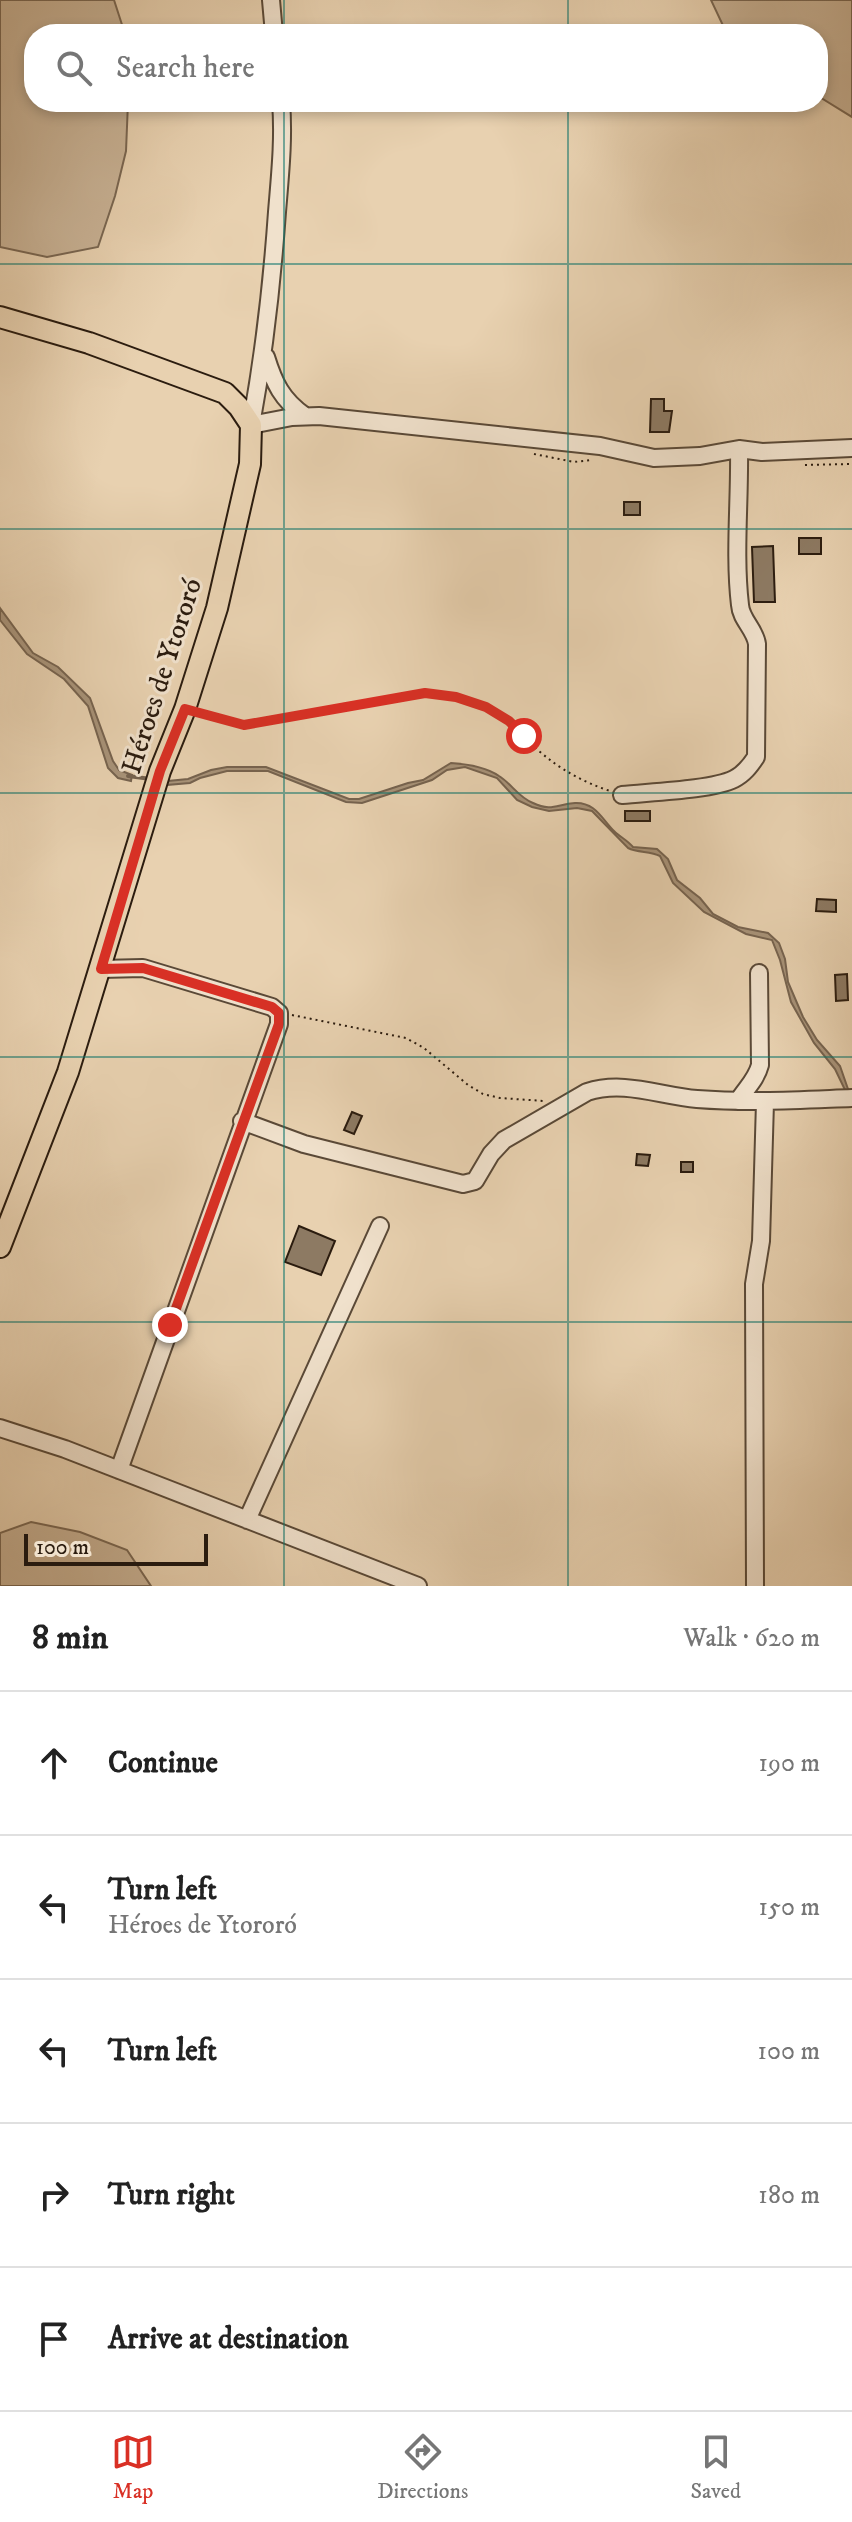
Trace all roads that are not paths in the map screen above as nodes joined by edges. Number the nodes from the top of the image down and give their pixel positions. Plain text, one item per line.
1 (271, 0) edge
2 (273, 24) edge
3 (282, 112) edge
4 (0, 317) edge
5 (264, 352) junction
6 (305, 416) junction
7 (251, 425) junction
8 (852, 448) edge
9 (739, 449) junction
10 (622, 795) road end
11 (101, 969) junction
12 (759, 973) dead end
13 (848, 1098) edge
14 (738, 1101) junction
15 (765, 1102) junction
16 (242, 1121) junction
17 (380, 1226) dead end
18 (0, 1247) edge
19 (0, 1428) edge
20 (119, 1470) junction
21 (247, 1520) junction
22 (418, 1586) edge
23 (755, 1586) edge

1 - 2 street
3 - 5 street, Héroes de Ytororó
4 - 7 main road
5 - 6 street
5 - 7 street, Héroes de Ytororó
6 - 7 street
6 - 9 street
7 - 11 main road, Héroes de Ytororó
8 - 9 street
9 - 10 street
11 - 16 street
11 - 18 main road, Héroes de Ytororó
12 - 14 street
13 - 15 street
14 - 15 street
14 - 16 street
15 - 23 street
16 - 20 street
17 - 21 street
19 - 20 street
20 - 21 street
21 - 22 street

